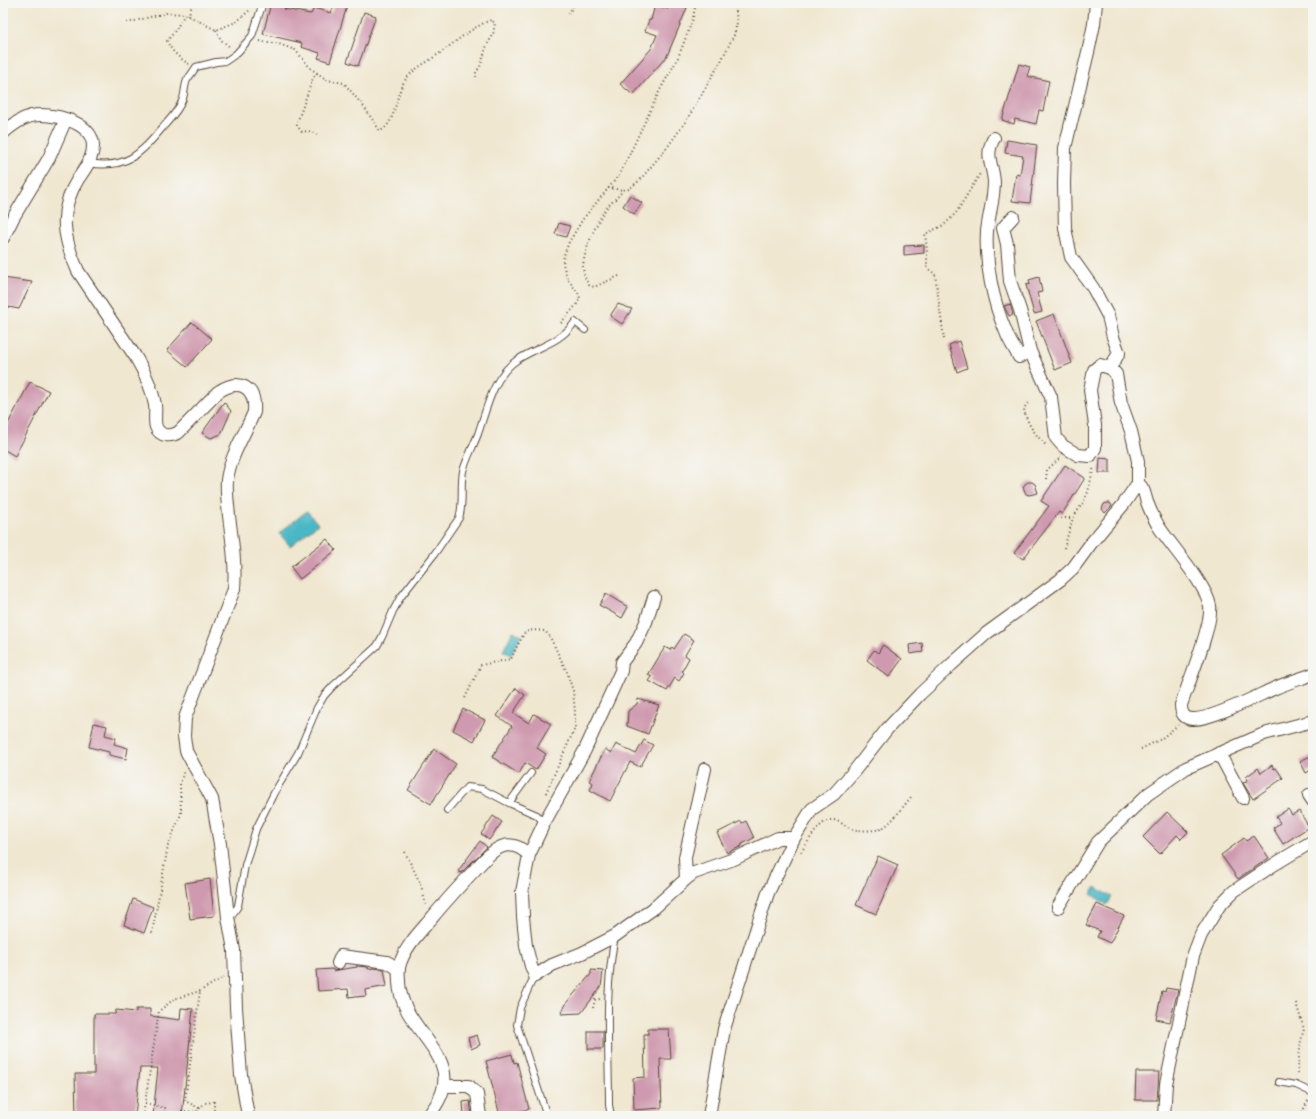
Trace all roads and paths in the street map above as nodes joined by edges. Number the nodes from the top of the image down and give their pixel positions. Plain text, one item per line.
1 (193, 3) edge
2 (263, 3) edge
3 (574, 3) edge
4 (696, 3) edge
5 (735, 3) edge
6 (1096, 3) edge
7 (253, 7) dead end
8 (184, 14) junction
9 (569, 14) dead end
10 (188, 16) junction
11 (127, 23) dead end
12 (216, 30) junction
13 (252, 36) junction
14 (236, 54) junction
15 (196, 67) junction
16 (317, 73) junction
17 (476, 76) dead end
18 (66, 119) junction
19 (3, 133) edge
20 (317, 134) dead end
21 (994, 138) dead end
22 (988, 154) junction
23 (88, 163) junction
24 (608, 188) junction
25 (623, 190) junction
26 (1014, 217) dead end
27 (3, 238) edge
28 (619, 276) dead end
29 (560, 324) dead end
30 (585, 330) dead end
31 (944, 339) dead end
32 (1030, 350) junction
33 (1110, 368) junction
34 (1028, 403) dead end
35 (1062, 448) junction
36 (1090, 456) junction
37 (1046, 479) dead end
38 (1138, 483) junction
39 (1061, 518) dead end
40 (1073, 518) junction
41 (1064, 548) dead end
42 (654, 597) dead end
43 (1313, 674) edge
44 (465, 698) dead end
45 (1186, 718) junction
46 (1313, 721) edge
47 (1141, 749) dead end
48 (1219, 753) junction
49 (188, 755) junction
50 (705, 769) dead end
51 (531, 773) dead end
52 (912, 796) dead end
53 (1243, 798) dead end
54 (509, 803) junction
55 (447, 810) dead end
56 (541, 819) junction
57 (794, 838) junction
58 (1313, 841) edge
59 (404, 852) dead end
60 (529, 855) junction
61 (799, 856) dead end
62 (686, 879) junction
63 (1058, 907) dead end
64 (228, 917) junction
65 (429, 921) junction
66 (152, 933) dead end
67 (615, 936) junction
68 (338, 963) dead end
69 (399, 969) junction
70 (236, 971) junction
71 (535, 976) junction
72 (200, 991) junction
73 (1296, 1003) dead end
74 (1279, 1082) dead end
75 (1296, 1085) junction
76 (444, 1086) junction
77 (1313, 1093) edge
78 (1308, 1100) dead end
79 (145, 1103) junction
80 (200, 1108) junction
81 (143, 1116) edge
82 (164, 1116) edge
83 (182, 1116) edge
84 (198, 1116) edge
85 (214, 1116) edge
86 (248, 1116) edge
87 (428, 1116) edge
88 (480, 1116) edge
89 (547, 1116) edge
90 (611, 1116) edge
91 (709, 1116) edge
92 (1164, 1116) edge
93 (1300, 1116) edge

1 - 10 path
2 - 13 lane
3 - 9 path
4 - 24 path
5 - 25 path
6 - 33 street
7 - 12 path
8 - 10 path
8 - 11 path
8 - 15 path
10 - 12 path
12 - 14 path
13 - 14 lane
13 - 16 path
14 - 15 lane
15 - 23 lane
16 - 17 path
16 - 20 path
18 - 19 street
18 - 23 street
18 - 27 street
21 - 22 street
22 - 31 path
22 - 32 street
23 - 49 street
24 - 25 path
24 - 29 path
25 - 28 path
26 - 32 street
30 - 64 lane
32 - 35 street
33 - 36 street
33 - 38 street
34 - 35 path
35 - 36 street
35 - 37 path
36 - 40 path
38 - 45 street
38 - 57 street
39 - 40 path
40 - 41 path
42 - 56 street
43 - 45 street
44 - 56 path
45 - 47 path
46 - 48 street
48 - 53 street
48 - 63 street
49 - 64 street
49 - 66 path
50 - 62 street
51 - 54 lane
52 - 61 path
54 - 55 lane
54 - 56 lane
56 - 60 street
57 - 62 street
57 - 91 street
58 - 92 street
59 - 65 path
60 - 65 street
60 - 71 street
62 - 67 street
64 - 70 street
65 - 69 street
67 - 71 street
67 - 90 lane
68 - 69 street
69 - 76 street
70 - 72 path
70 - 86 street
71 - 89 lane
72 - 79 path
72 - 80 path
73 - 75 path
74 - 75 lane
75 - 77 lane
76 - 87 street
76 - 88 street
78 - 93 path
79 - 81 path
79 - 82 path
80 - 83 path
80 - 84 path
80 - 85 path

